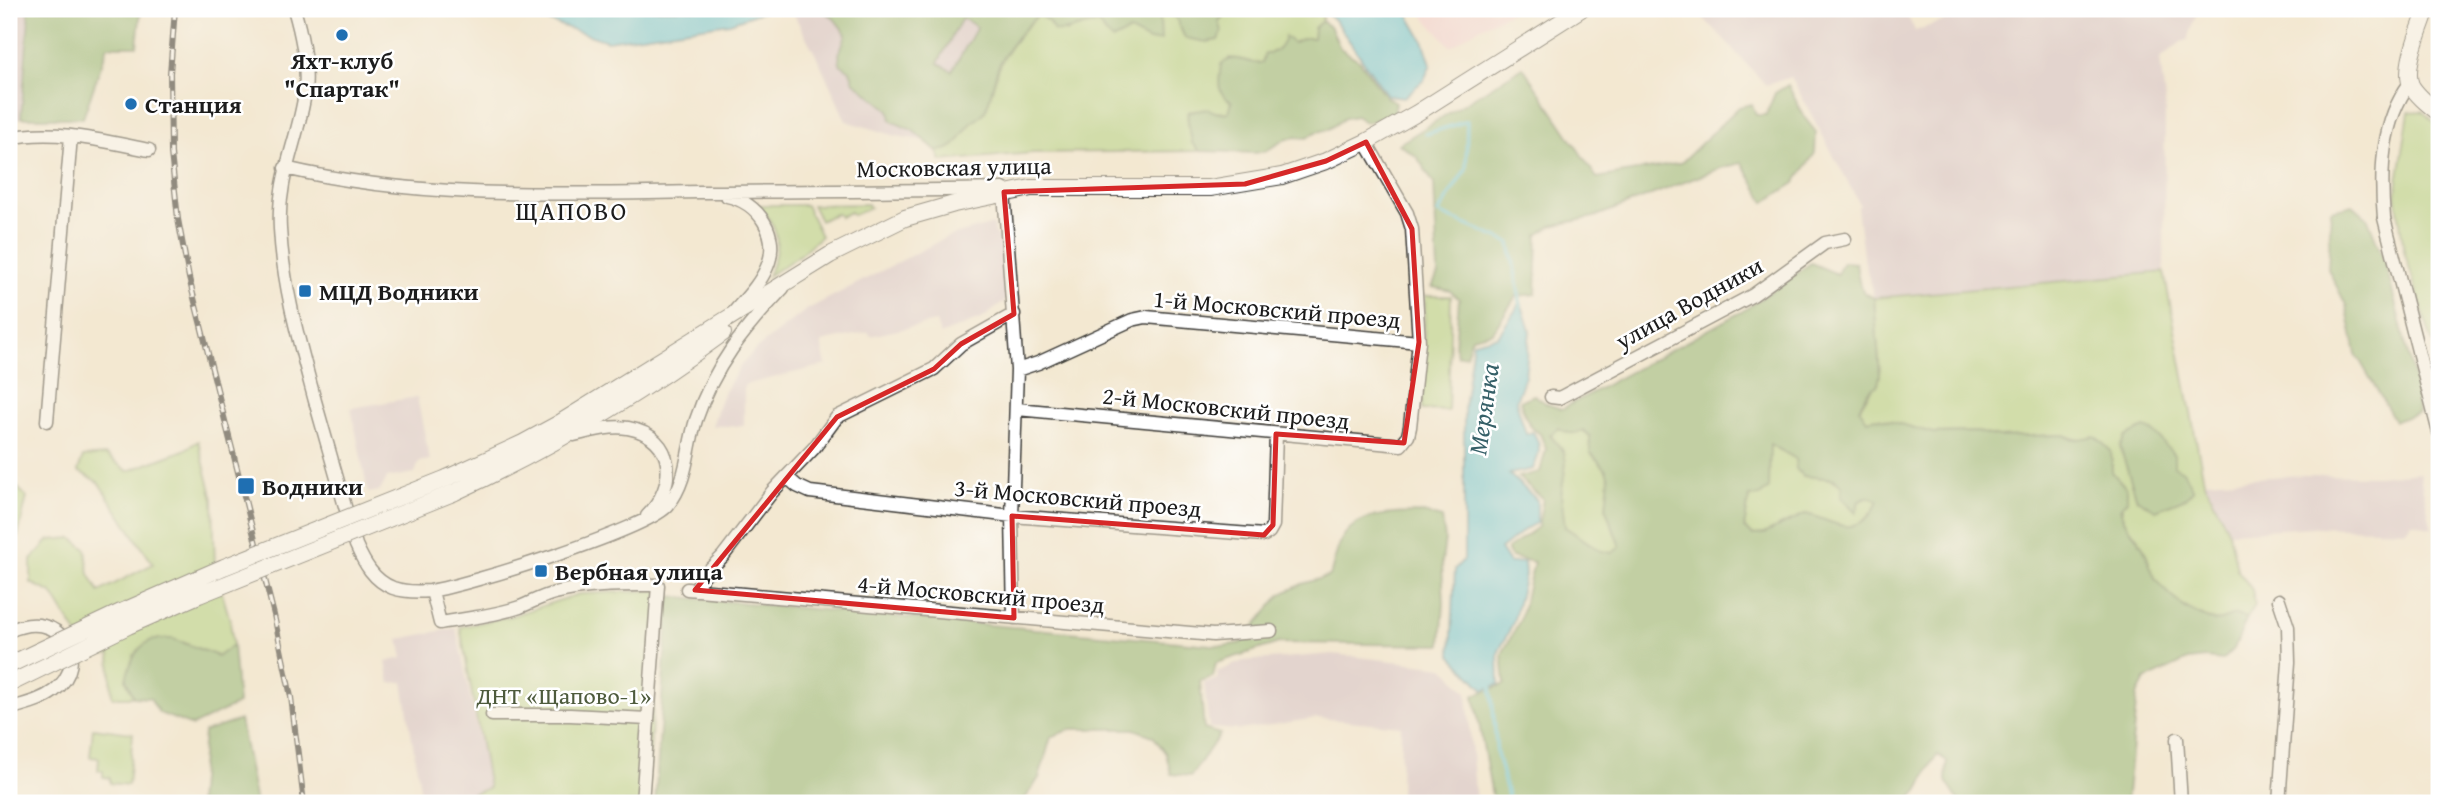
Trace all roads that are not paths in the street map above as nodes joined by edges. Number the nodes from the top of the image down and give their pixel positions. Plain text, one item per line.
1 (294, 9) edge
2 (1581, 9) edge
3 (2427, 9) edge
4 (2410, 83) junction
5 (2439, 113) edge
6 (71, 136) junction
7 (9, 138) edge
8 (1366, 142) junction
9 (149, 150) dead end
10 (285, 168) junction
11 (1031, 188) junction
12 (702, 192) junction
13 (1004, 192) junction
14 (1845, 239) dead end
15 (799, 274) junction
16 (784, 287) junction
17 (1014, 314) junction
18 (729, 318) junction
19 (1419, 342) junction
20 (1017, 370) junction
21 (1551, 397) dead end
22 (1017, 409) junction
23 (47, 421) dead end
24 (2439, 433) edge
25 (1276, 434) junction
26 (564, 438) junction
27 (788, 478) junction
28 (450, 485) junction
29 (1012, 516) junction
30 (636, 525) junction
31 (432, 591) junction
32 (2279, 600) dead end
33 (1014, 618) junction
34 (9, 631) edge
35 (1271, 631) dead end
36 (9, 665) edge
37 (9, 684) edge
38 (9, 709) edge
39 (492, 715) dead end
40 (649, 719) junction
41 (2177, 739) dead end
42 (642, 803) edge
43 (2181, 803) edge
44 (2279, 803) edge

1 - 10 street
2 - 8 main road, Московская улица
3 - 4 main road
4 - 5 main road
4 - 24 street
6 - 7 street
6 - 9 street
6 - 23 street
8 - 11 main road, Московская улица
8 - 19 street
10 - 12 street, Московская улица
10 - 31 street
11 - 12 street, Московская улица
11 - 13 main road
12 - 18 street
13 - 15 main road
13 - 17 street
14 - 21 street, улица Водники
15 - 16 main road
15 - 18 main road
16 - 26 main road
16 - 30 street
17 - 20 street
17 - 27 street
18 - 28 main road
19 - 20 street, 1-й Московский проезд
19 - 25 street, 2-й Московский проезд
20 - 22 street
22 - 25 street, 2-й Московский проезд
22 - 29 street
25 - 29 street, 3-й Московский проезд
26 - 28 main road
26 - 30 street
27 - 29 street, 3-й Московский проезд
27 - 33 street, 4-й Московский проезд
28 - 36 main road, bridge
28 - 37 main road, bridge
29 - 33 street
30 - 31 street
31 - 40 street
32 - 44 street
33 - 35 street, 4-й Московский проезд
34 - 38 street
39 - 40 street
40 - 42 street
41 - 43 street

